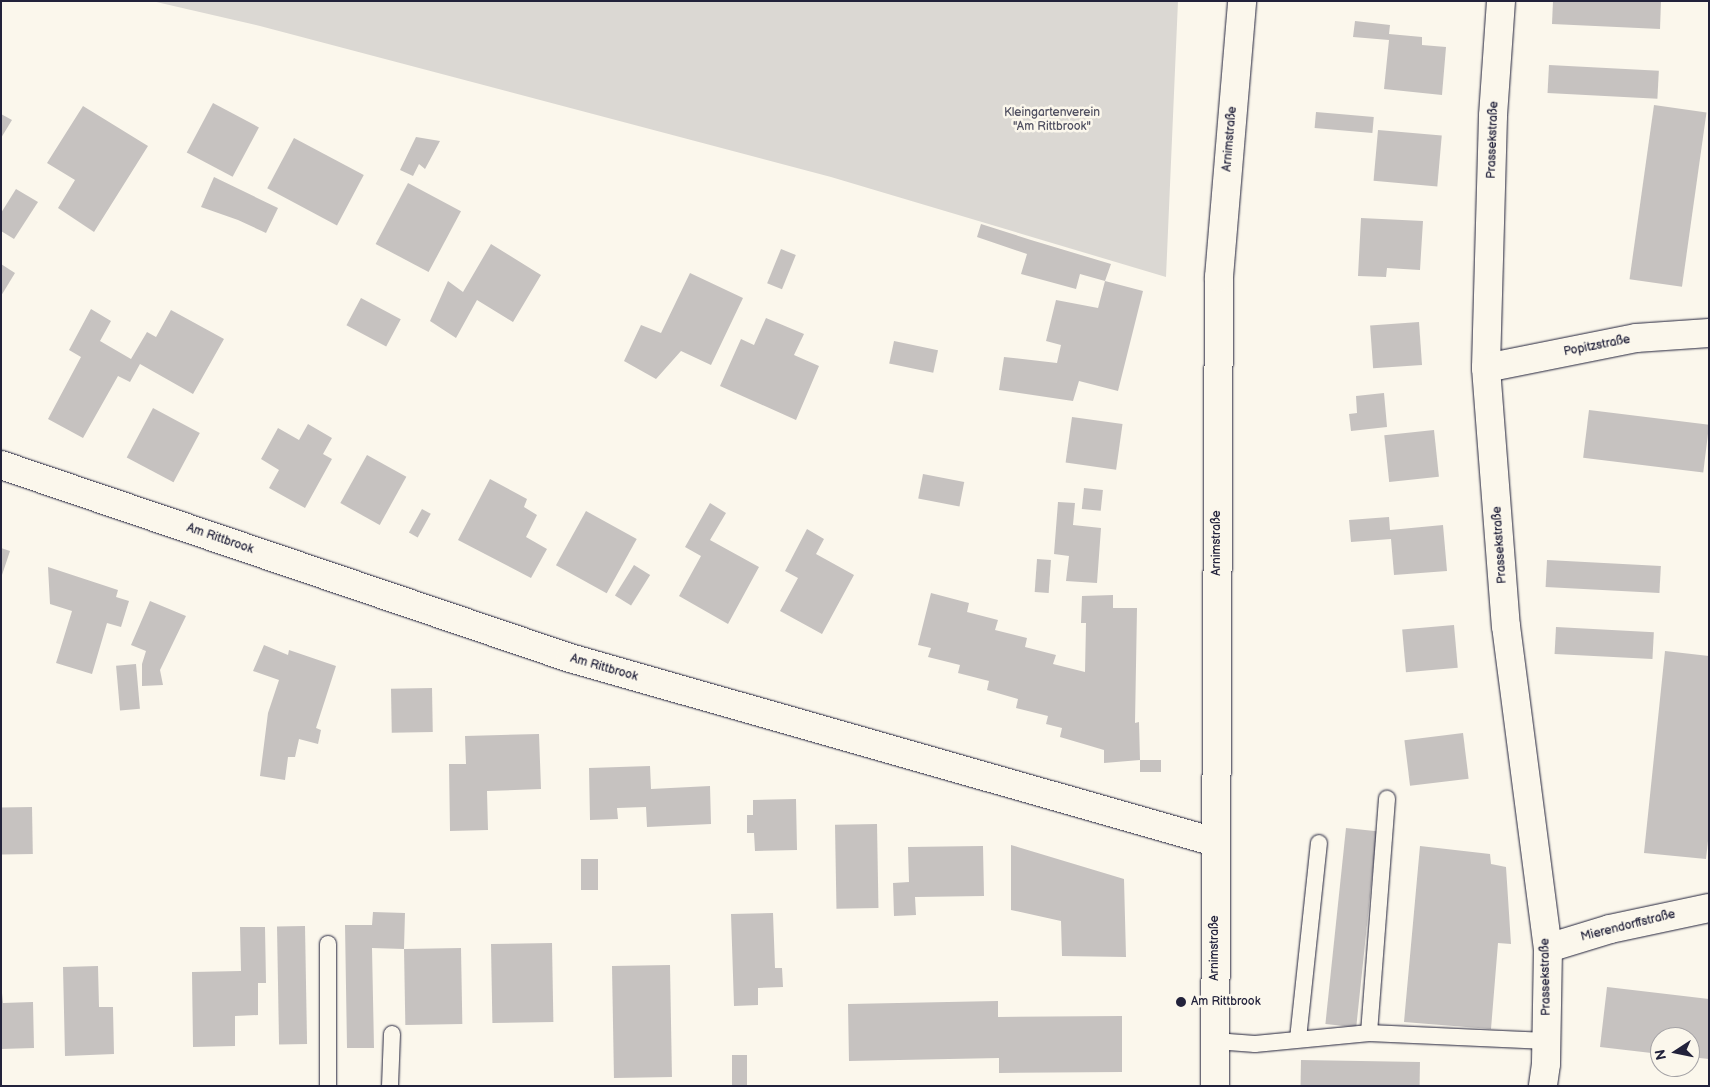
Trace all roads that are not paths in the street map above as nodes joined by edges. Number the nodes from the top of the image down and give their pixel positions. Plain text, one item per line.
1 (1242, 1) edge
2 (1501, 1) edge
3 (1709, 333) edge
4 (1486, 368) junction
5 (1, 465) edge
6 (1387, 799) dead end
7 (1215, 842) junction
8 (1319, 843) dead end
9 (1709, 908) edge
10 (328, 944) dead end
11 (1548, 948) junction
12 (1369, 1033) junction
13 (392, 1034) dead end
14 (1298, 1039) junction
15 (1215, 1041) junction
16 (1547, 1041) junction
17 (328, 1086) edge
18 (390, 1086) edge
19 (1215, 1086) edge
20 (1543, 1086) edge

1 - 7 street, Arnimstraße
2 - 4 street, Prassekstraße
3 - 4 street, Popitzstraße
4 - 11 street, Prassekstraße
5 - 7 street, Am Rittbrook
6 - 12 lane
7 - 15 street, Arnimstraße
8 - 14 lane
9 - 11 street, Mierendorffstraße
10 - 17 lane
11 - 16 street, Prassekstraße
12 - 14 lane
12 - 16 lane
13 - 18 lane
14 - 15 lane
15 - 19 street, Arnimstraße
16 - 20 street, Prassekstraße

